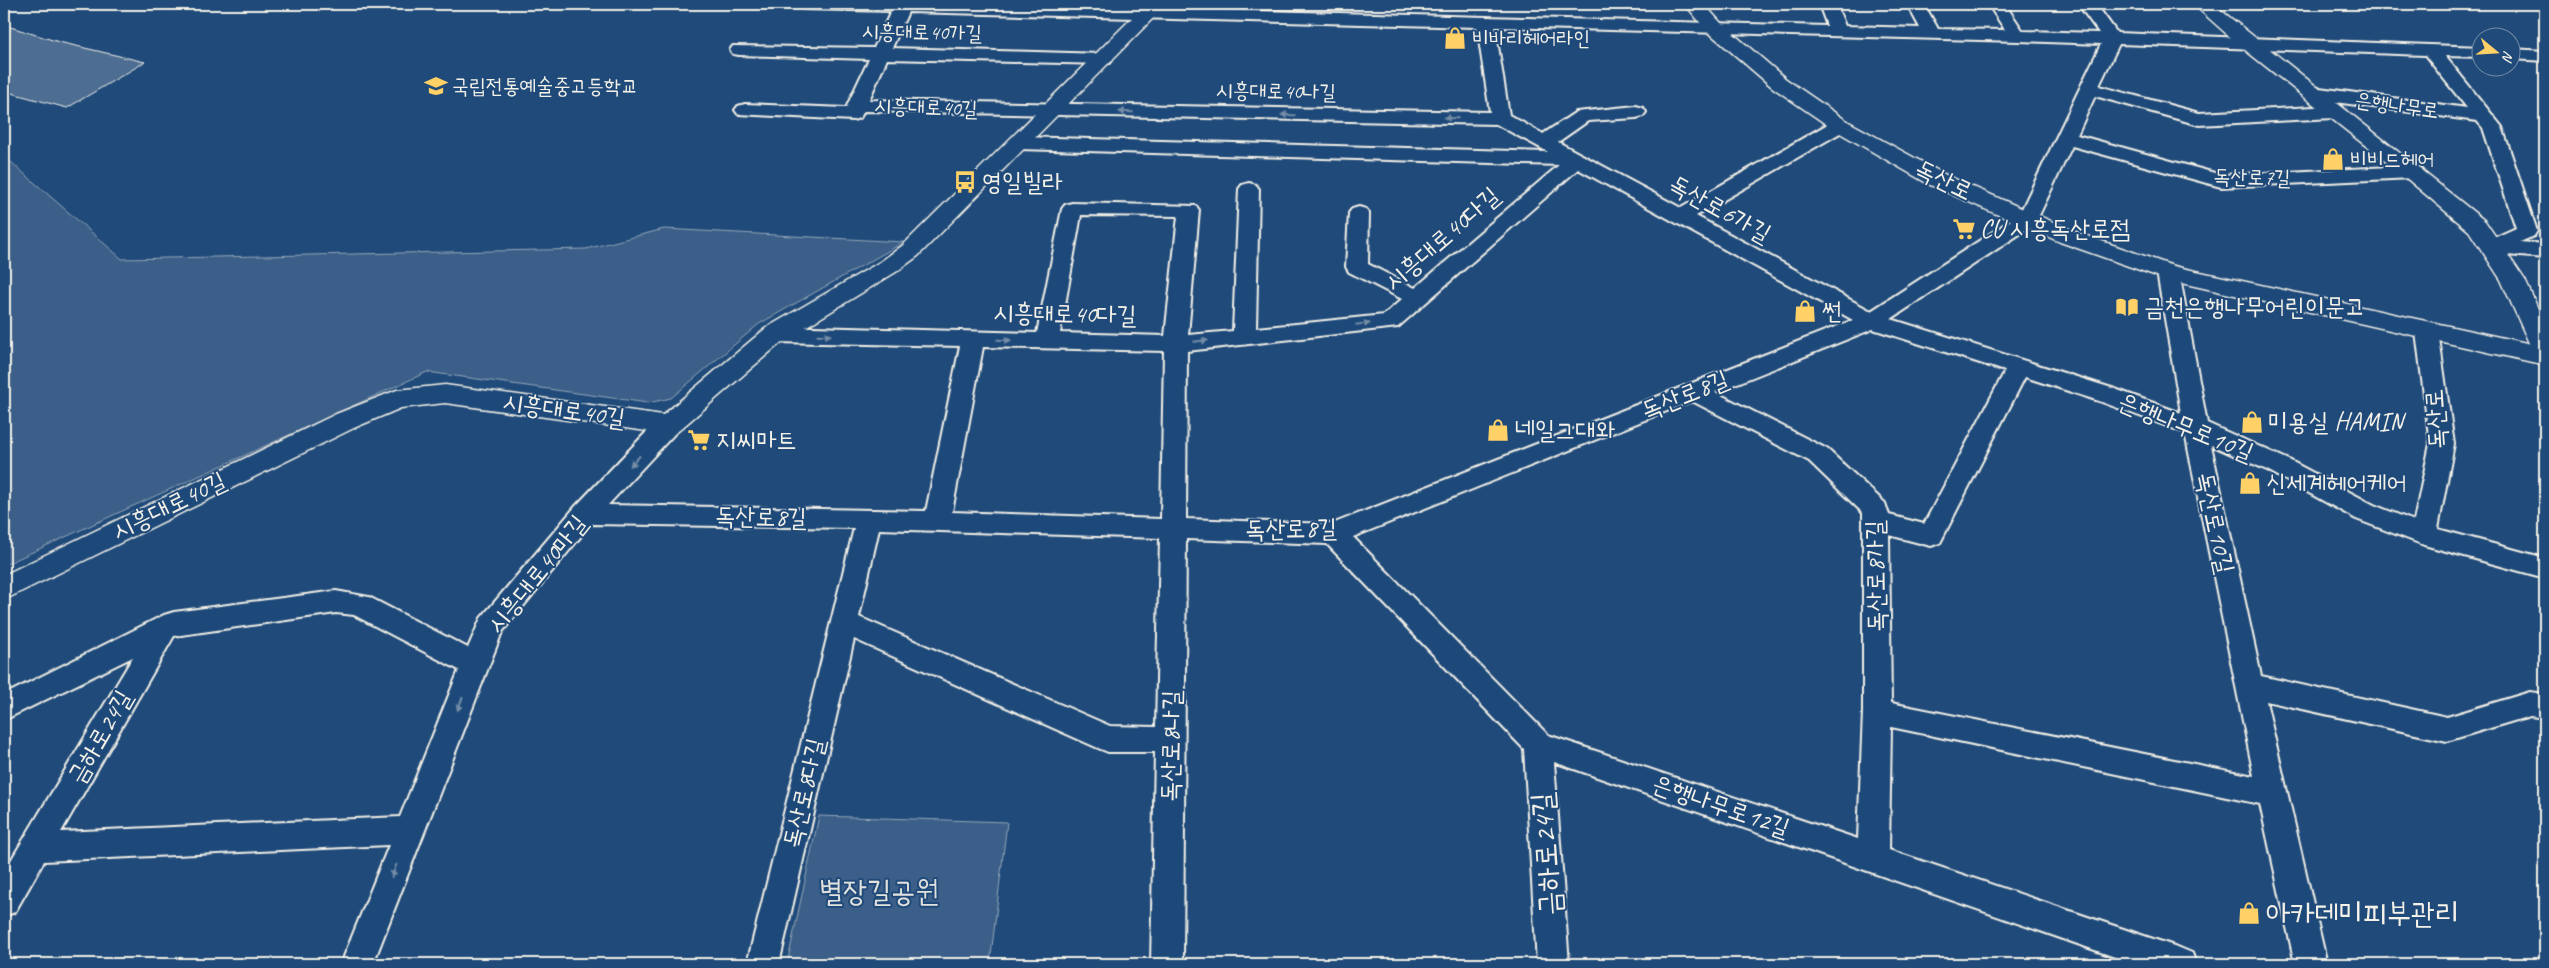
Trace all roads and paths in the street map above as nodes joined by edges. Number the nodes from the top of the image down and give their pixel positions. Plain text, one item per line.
1 (808, 4) edge
2 (1530, 4) edge
3 (1694, 4) edge
4 (1828, 4) edge
5 (1916, 4) edge
6 (1997, 4) edge
7 (2087, 4) edge
8 (2202, 4) edge
9 (902, 6) junction
10 (1153, 8) edge
11 (1430, 12) edge
12 (1485, 21) junction
13 (1538, 23) junction
14 (1714, 27) junction
15 (1838, 31) junction
16 (1932, 33) junction
17 (2018, 36) junction
18 (2112, 39) junction
19 (2247, 42) junction
20 (2430, 49) junction
21 (739, 50) dead end
22 (2472, 51) edge
23 (880, 53) junction
24 (2522, 55) edge
25 (2545, 56) edge
26 (1104, 59) junction
27 (2089, 89) junction
28 (2312, 93) junction
29 (857, 105) junction
30 (745, 110) dead end
31 (1052, 111) junction
32 (1636, 112) dead end
33 (2334, 112) junction
34 (2483, 116) junction
35 (1500, 118) junction
36 (1840, 125) junction
37 (2066, 138) junction
38 (1544, 142) junction
39 (1019, 143) junction
40 (1576, 160) junction
41 (2413, 172) junction
42 (1249, 189) dead end
43 (1359, 213) dead end
44 (1680, 217) junction
45 (2028, 220) junction
46 (2493, 247) junction
47 (2545, 251) edge
48 (2168, 272) junction
49 (1417, 298) junction
50 (1872, 321) junction
51 (2427, 331) junction
52 (775, 334) junction
53 (1244, 336) junction
54 (973, 339) junction
55 (1047, 340) junction
56 (1176, 344) junction
57 (2545, 350) edge
58 (2545, 356) edge
59 (2019, 367) junction
60 (1694, 392) junction
61 (668, 425) junction
62 (2195, 427) junction
63 (584, 514) junction
64 (869, 518) junction
65 (937, 521) junction
66 (1877, 522) junction
67 (1174, 528) junction
68 (1334, 534) junction
69 (2424, 535) junction
70 (2545, 568) edge
71 (4, 588) edge
72 (844, 622) junction
73 (164, 628) junction
74 (475, 665) junction
75 (2249, 685) junction
76 (2545, 706) edge
77 (4, 708) edge
78 (1877, 712) junction
79 (1171, 740) junction
80 (1538, 744) junction
81 (2272, 793) junction
82 (410, 830) junction
83 (36, 847) junction
84 (1873, 857) junction
85 (4, 901) edge
86 (357, 964) edge
87 (763, 964) edge
88 (1167, 964) edge
89 (1553, 964) edge
90 (2180, 964) edge
91 (2311, 964) edge

1 - 9 street
2 - 13 street
3 - 14 street, 독산로
4 - 15 street
5 - 16 street
6 - 17 street
7 - 18 street
8 - 19 street, 은행나무로
9 - 10 street
9 - 23 street
10 - 11 street
10 - 26 street
11 - 12 street
12 - 13 street
12 - 35 street
13 - 14 street
14 - 15 street
14 - 36 street, 독산로
15 - 16 street
16 - 17 street
17 - 18 street
18 - 19 street
18 - 27 street
19 - 20 street
19 - 28 street, 은행나무로
20 - 22 street
20 - 34 street
21 - 23 street, 시흥대로40가길
23 - 26 street, 시흥대로40가길
23 - 29 street
24 - 25 street
26 - 31 street
27 - 33 street
27 - 37 street
28 - 33 street, 은행나무로
28 - 34 street, 은행나무로
29 - 30 street, 시흥대로40길
29 - 31 street, 시흥대로40길
35 -> 31 street, 시흥대로40나길
31 - 39 street
32 - 38 street
33 - 41 street, 은행나무로
34 - 46 street
35 - 38 street, 독산로6가길
36 - 44 street
36 - 45 street, 독산로
37 - 41 street, 독산로7길
37 - 45 street
38 - 40 street, 독산로6가길
39 - 40 street, 시흥대로40다길
39 - 52 street
40 - 44 street, 독산로6가길
40 - 49 street, 시흥대로40다길
41 - 46 street, 은행나무로
42 - 53 street
43 - 49 street
44 - 50 street, 독산로6가길
45 - 48 street, 독산로
45 - 50 street, 독산로8길
46 - 47 street
46 - 57 street, 은행나무로
48 - 51 street, 독산로
48 - 62 street, 독산로10길
53 -> 49 street, 시흥대로40다길
50 - 59 street, 은행나무로10길
50 - 60 street, 독산로8길
51 - 58 street, 독산로
51 - 69 street, 독산로
52 -> 54 street, 시흥대로40다길
52 - 61 street
56 -> 53 street, 시흥대로40다길
54 -> 55 street, 시흥대로40다길
54 - 65 street
55 - 56 street, 시흥대로40다길
55 - 56 street
56 - 67 street
59 - 62 street, 은행나무로10길
59 - 66 street
60 - 66 street, 독산로8가길
60 - 68 street, 독산로8길
61 -> 63 street, 시흥대로40마길
61 - 71 street, 시흥대로40길
62 - 69 street, 은행나무로10길
62 - 75 street, 독산로10길
63 - 64 street, 독산로8길
63 - 74 street, 시흥대로40마길
64 - 65 street, 독산로8길
64 - 72 street, 독산로8다길
65 - 67 street, 독산로8길
66 - 78 street, 독산로8가길
67 - 68 street, 독산로8길
67 - 79 street, 독산로8나길
68 - 80 street, 은행나무로12길
69 - 70 street, 은행나무로10길
72 - 79 street
72 - 87 street, 독산로8다길
73 - 74 street
73 - 77 street
73 - 83 street, 금하로24길
74 -> 82 street, 시흥대로40마길
75 - 76 street
75 - 81 street, 독산로10길
78 - 81 street
78 - 84 street, 독산로8가길
79 - 88 street, 독산로8나길
80 - 84 street, 은행나무로12길
80 - 89 street, 금하로24길
81 - 91 street, 독산로10길
82 - 83 street
82 -> 86 street, 시흥대로40마길
83 - 85 street, 금하로24길
84 - 90 street, 은행나무로12길

